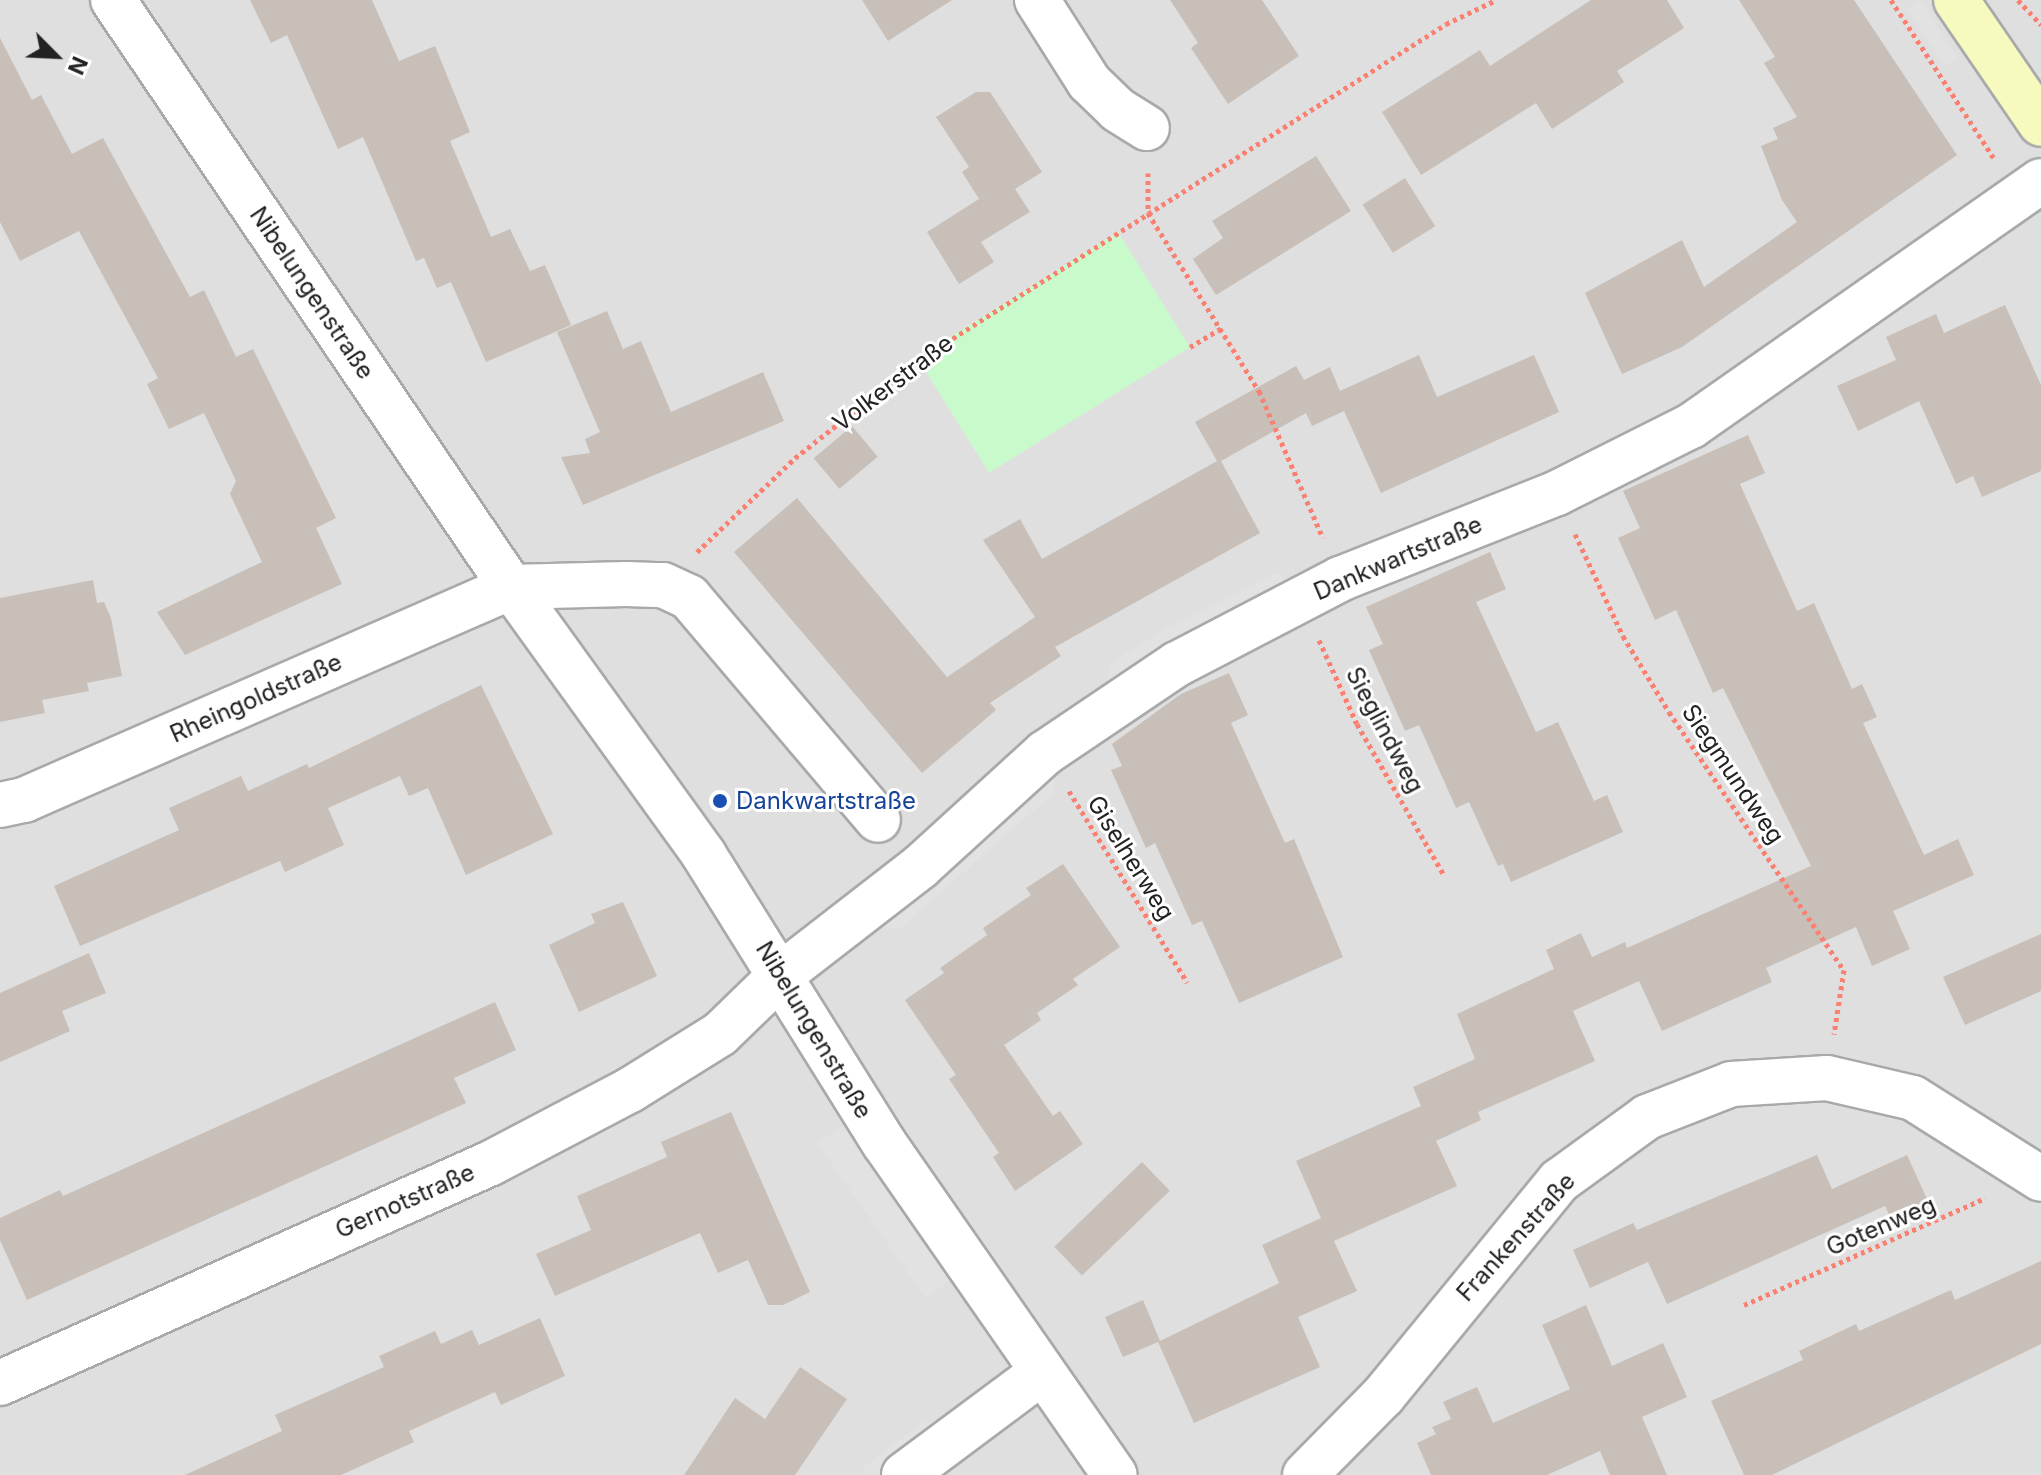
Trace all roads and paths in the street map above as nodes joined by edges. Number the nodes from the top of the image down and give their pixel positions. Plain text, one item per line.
1 (113, 0) edge
2 (1037, 0) edge
3 (1496, 0) edge
4 (1891, 0) edge
5 (1956, 0) edge
6 (2018, 0) edge
7 (2041, 25) edge
8 (2041, 124) edge
9 (1147, 128) joint
10 (2030, 189) edge
11 (1148, 213) junction
12 (1222, 328) junction
13 (1190, 347) dead end
14 (1557, 493) junction
15 (1340, 579) junction
16 (663, 585) junction
17 (511, 587) junction
18 (1300, 599) junction
19 (1045, 753) junction
20 (0, 805) edge
21 (878, 820) dead end
22 (1444, 875) dead end
23 (782, 974) junction
24 (1187, 982) dead end
25 (1827, 1078) junction
26 (2032, 1174) edge
27 (1744, 1305) dead end
28 (1041, 1373) junction
29 (0, 1383) edge
30 (904, 1475) edge
31 (1115, 1475) edge
32 (1305, 1475) edge

1 - 17 street, Nibelungenstraße
2 - 9 street
3 - 11 path, Volkerstraße
4 - 10 path
5 - 8 street
6 - 7 path
9 - 11 path
10 - 14 street, Dankwartstraße
11 - 12 path
11 - 16 path, Volkerstraße
12 - 13 path
12 - 15 path
14 - 15 street, Dankwartstraße
14 - 25 path, Siegmundweg
15 - 18 street, Dankwartstraße
16 - 17 street
16 - 21 street
17 - 20 street, Rheingoldstraße
17 - 23 street, Nibelungenstraße
18 - 19 street, Dankwartstraße
18 - 22 path, Sieglindweg
19 - 23 street, Dankwartstraße
19 - 24 path, Giselherweg
23 - 28 street, Nibelungenstraße
23 - 29 street, Gernotstraße
25 - 26 street, Frankenstraße
25 - 32 street, Frankenstraße
26 - 27 path, Gotenweg
28 - 30 street
28 - 31 street, Nibelungenstraße

